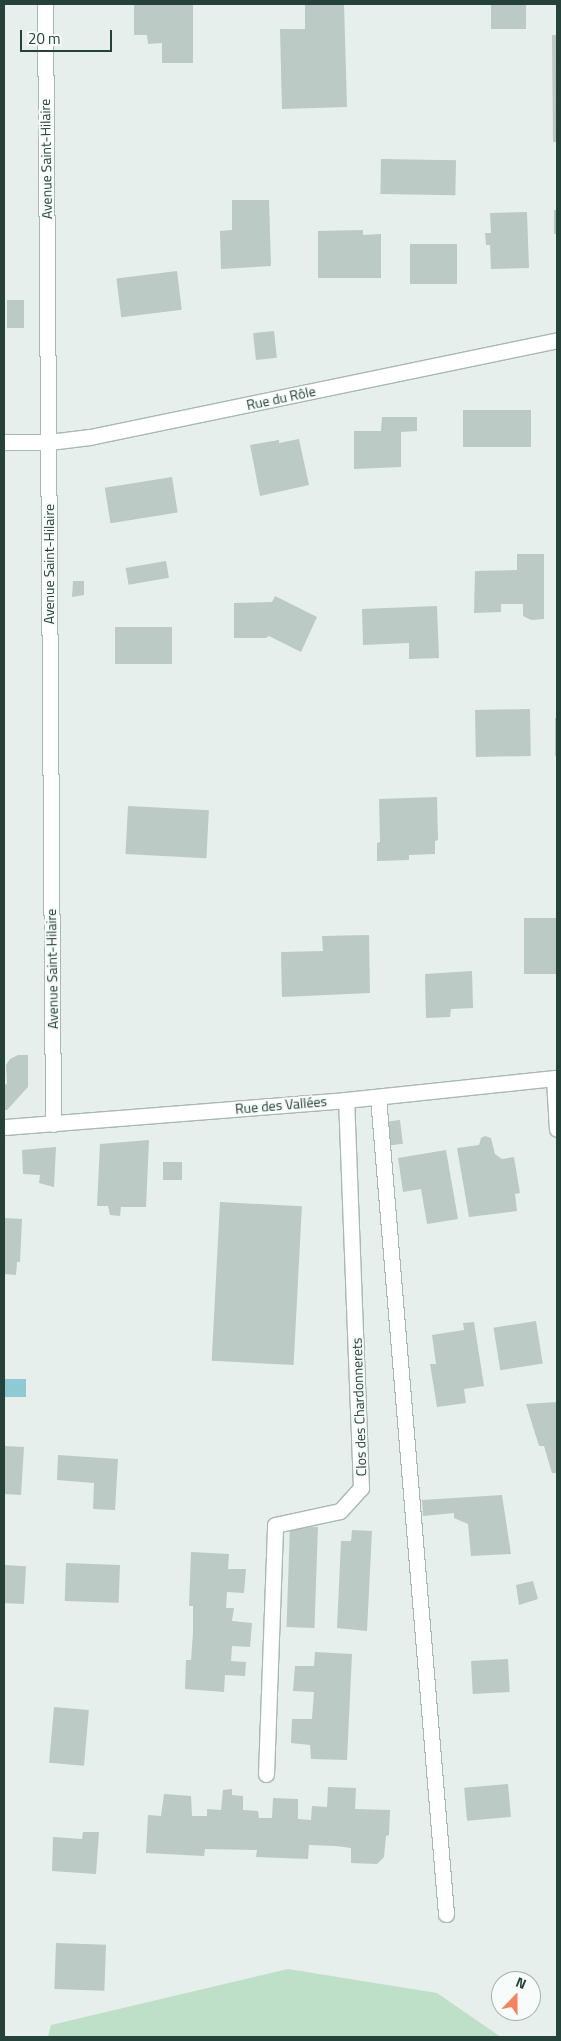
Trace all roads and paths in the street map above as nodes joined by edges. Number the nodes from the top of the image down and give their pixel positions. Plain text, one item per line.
1 (45, 4) edge
2 (557, 340) edge
3 (4, 442) edge
4 (49, 442) junction
5 (556, 1078) edge
6 (378, 1097) junction
7 (346, 1100) junction
8 (53, 1124) junction
9 (4, 1128) edge
10 (557, 1129) edge
11 (266, 1774) dead end
12 (446, 1914) dead end

1 - 4 street, Avenue Saint-Hilaire
2 - 4 street, Rue du Rôle
3 - 4 street, Rue du Rôle
4 - 8 street, Avenue Saint-Hilaire
5 - 6 street, Rue des Vallées
5 - 10 street
6 - 7 street, Rue des Vallées
6 - 12 street
7 - 8 street, Rue des Vallées
7 - 11 street, Clos des Chardonnerets
8 - 9 street, Rue des Vallées

